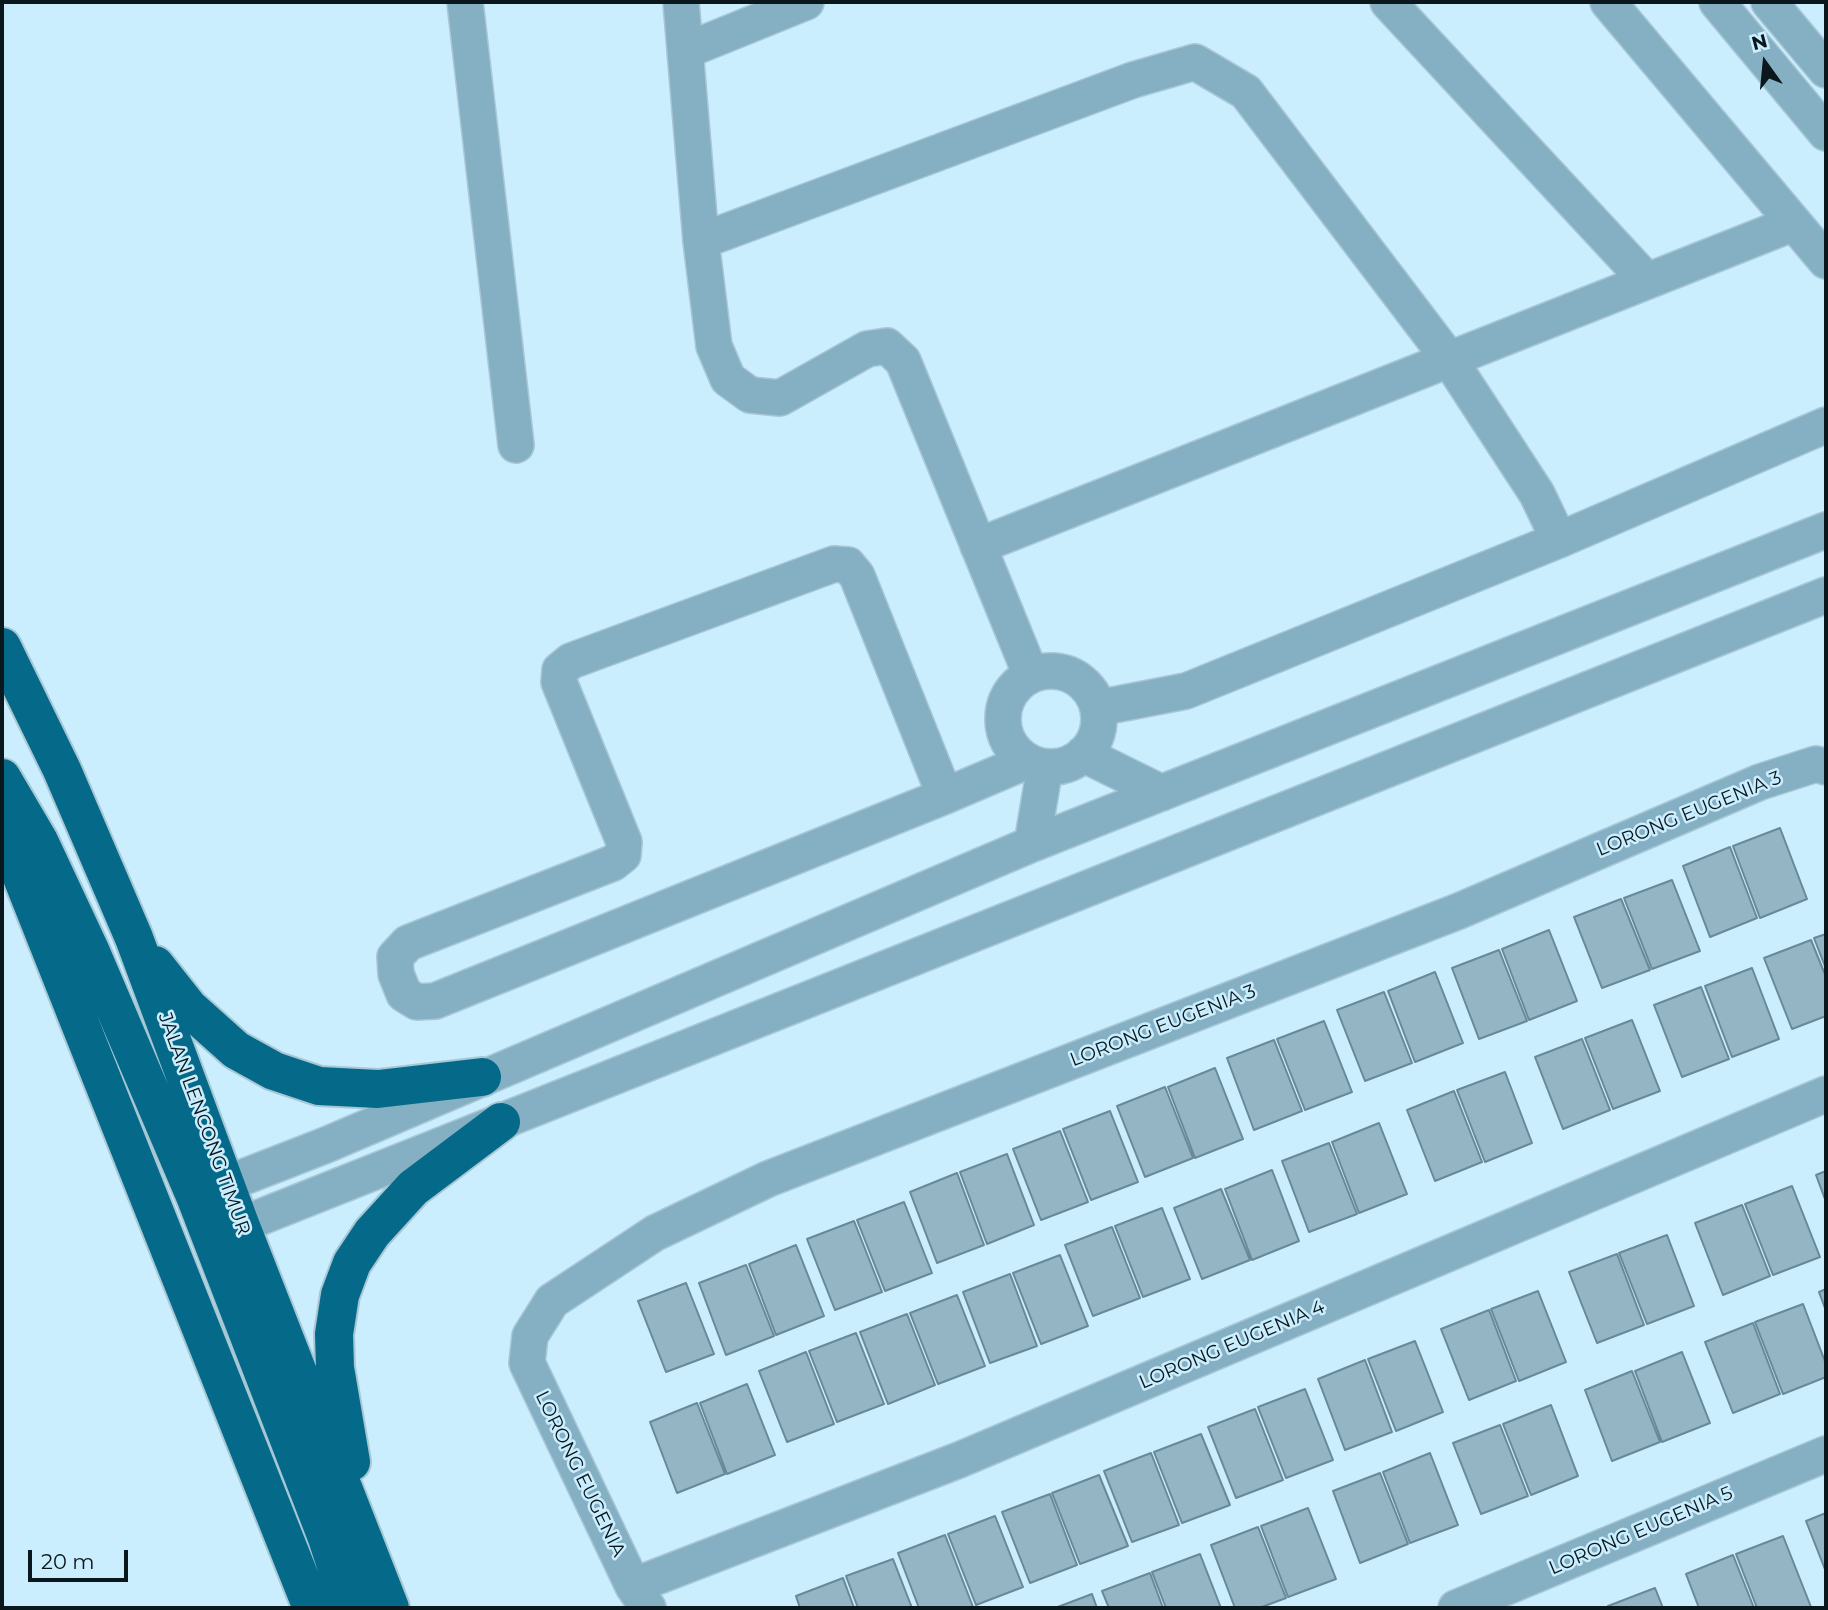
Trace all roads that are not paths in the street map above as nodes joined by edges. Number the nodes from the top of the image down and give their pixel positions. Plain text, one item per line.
1 (465, 2) edge
2 (681, 2) edge
3 (806, 2) edge
4 (1388, 2) edge
5 (1608, 2) edge
6 (1717, 2) edge
7 (1769, 2) edge
8 (685, 51) junction
9 (1826, 70) edge
10 (1826, 133) edge
11 (1794, 223) junction
12 (701, 241) junction
13 (1826, 261) edge
14 (1647, 281) junction
15 (1449, 359) junction
16 (1826, 425) edge
17 (516, 445) dead end
18 (1826, 530) edge
19 (1559, 540) junction
20 (978, 546) junction
21 (1826, 595) edge
22 (2, 647) edge
23 (1031, 675) junction
24 (1098, 709) junction
25 (1083, 754) junction
26 (1036, 764) junction
27 (1826, 767) edge
28 (2, 778) edge
29 (1162, 793) junction
30 (945, 796) junction
31 (2, 827) edge
32 (1032, 844) junction
33 (134, 938) junction
34 (482, 1077) junction
35 (1826, 1094) edge
36 (501, 1122) junction
37 (210, 1190) junction
38 (225, 1231) junction
39 (530, 1336) joint
40 (1826, 1454) edge
41 (367, 1548) junction
42 (640, 1597) edge
43 (312, 1608) edge
44 (351, 1608) edge
45 (390, 1608) edge
46 (1456, 1608) edge

1 - 17 street
2 - 8 street
3 - 8 street
4 - 14 street
5 - 11 street
6 - 10 street
7 - 9 street
8 - 12 street
11 - 13 street
11 - 14 street
12 - 15 street
12 - 20 street
14 - 15 street
15 - 19 street
15 - 20 street
16 - 19 street
18 - 29 street
19 - 24 street
20 - 23 street
21 - 36 street
22 - 33 highway, JALAN LENCONG TIMUR
23 - 24 street
23 - 26 street
24 - 25 street
25 - 26 street
25 - 29 street
26 - 30 street
26 - 32 street
27 - 39 street, LORONG EUGENIA 3
28 - 37 highway
29 - 32 street
30 - 30 street
31 - 43 highway
32 - 34 street
33 - 34 highway
33 - 37 highway, JALAN LENCONG TIMUR
34 - 37 street
35 - 42 street, LORONG EUGENIA 4
36 - 38 street
36 - 41 highway
37 - 38 highway, JALAN LENCONG TIMUR
38 - 41 highway, JALAN LENCONG TIMUR
38 - 44 highway
39 - 42 street, LORONG EUGENIA
40 - 46 street, LORONG EUGENIA 5
41 - 45 highway, JALAN LENCONG TIMUR

